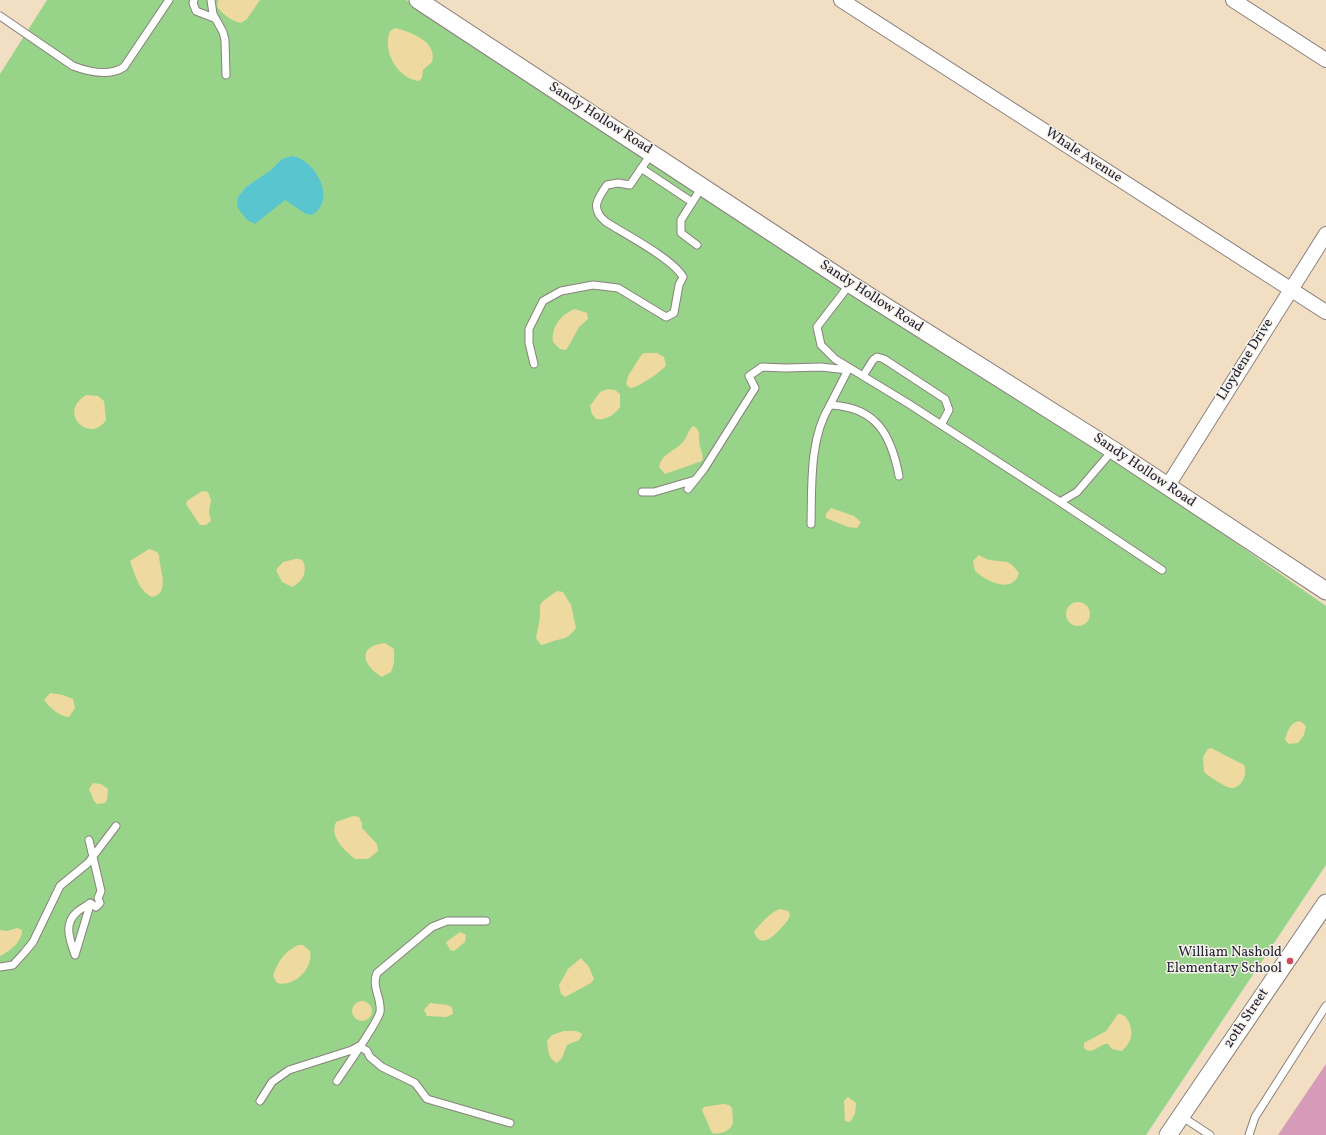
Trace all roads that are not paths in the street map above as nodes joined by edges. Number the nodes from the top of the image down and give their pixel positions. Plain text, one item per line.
1 (169, 0) edge
2 (194, 0) edge
3 (212, 0) edge
4 (418, 0) edge
5 (840, 0) edge
6 (1233, 0) edge
7 (0, 16) edge
8 (214, 18) dead end
9 (1326, 60) edge
10 (226, 75) dead end
11 (651, 153) junction
12 (641, 168) junction
13 (702, 186) junction
14 (692, 202) junction
15 (1326, 234) edge
16 (697, 245) dead end
17 (850, 284) junction
18 (1290, 289) junction
19 (1326, 312) edge
20 (534, 364) dead end
21 (849, 369) junction
22 (863, 376) junction
23 (830, 405) junction
24 (941, 425) junction
25 (1113, 450) junction
26 (899, 476) dead end
27 (695, 480) junction
28 (1167, 487) junction
29 (688, 489) dead end
30 (642, 492) dead end
31 (1060, 502) junction
32 (811, 524) dead end
33 (1162, 570) dead end
34 (1326, 591) edge
35 (116, 826) dead end
36 (89, 840) dead end
37 (93, 858) junction
38 (1326, 902) edge
39 (90, 905) dead end
40 (486, 921) dead end
41 (0, 967) edge
42 (1326, 1006) edge
43 (359, 1046) junction
44 (337, 1081) dead end
45 (260, 1101) dead end
46 (1181, 1116) junction
47 (510, 1123) dead end
48 (1168, 1135) edge
49 (1210, 1135) edge
50 (1249, 1135) edge

1 - 7 lane
2 - 8 lane
3 - 10 lane
4 - 11 street, Sandy Hollow Road
5 - 18 street, Whale Avenue
6 - 9 street
11 - 12 lane
11 - 13 street, Sandy Hollow Road
12 - 14 lane
12 - 20 lane
13 - 14 lane
13 - 17 street, Sandy Hollow Road
14 - 16 lane
15 - 18 street, Lloydene Drive
17 - 21 lane
17 - 25 street, Sandy Hollow Road
18 - 19 street, Whale Avenue
18 - 28 street, Lloydene Drive
21 - 22 lane
21 - 23 lane
21 - 27 lane
22 - 24 lane
22 - 24 lane
23 - 26 lane
23 - 32 lane
24 - 31 lane
25 - 28 street, Sandy Hollow Road
25 - 31 lane
27 - 29 lane
27 - 30 lane
28 - 34 street, Sandy Hollow Road
31 - 33 lane
35 - 37 lane
36 - 37 lane
37 - 39 lane
37 - 41 lane
38 - 46 street, 20th Street
40 - 43 lane
42 - 50 lane
43 - 44 lane
43 - 45 lane
43 - 47 lane
46 - 48 street, 20th Street
46 - 49 lane

